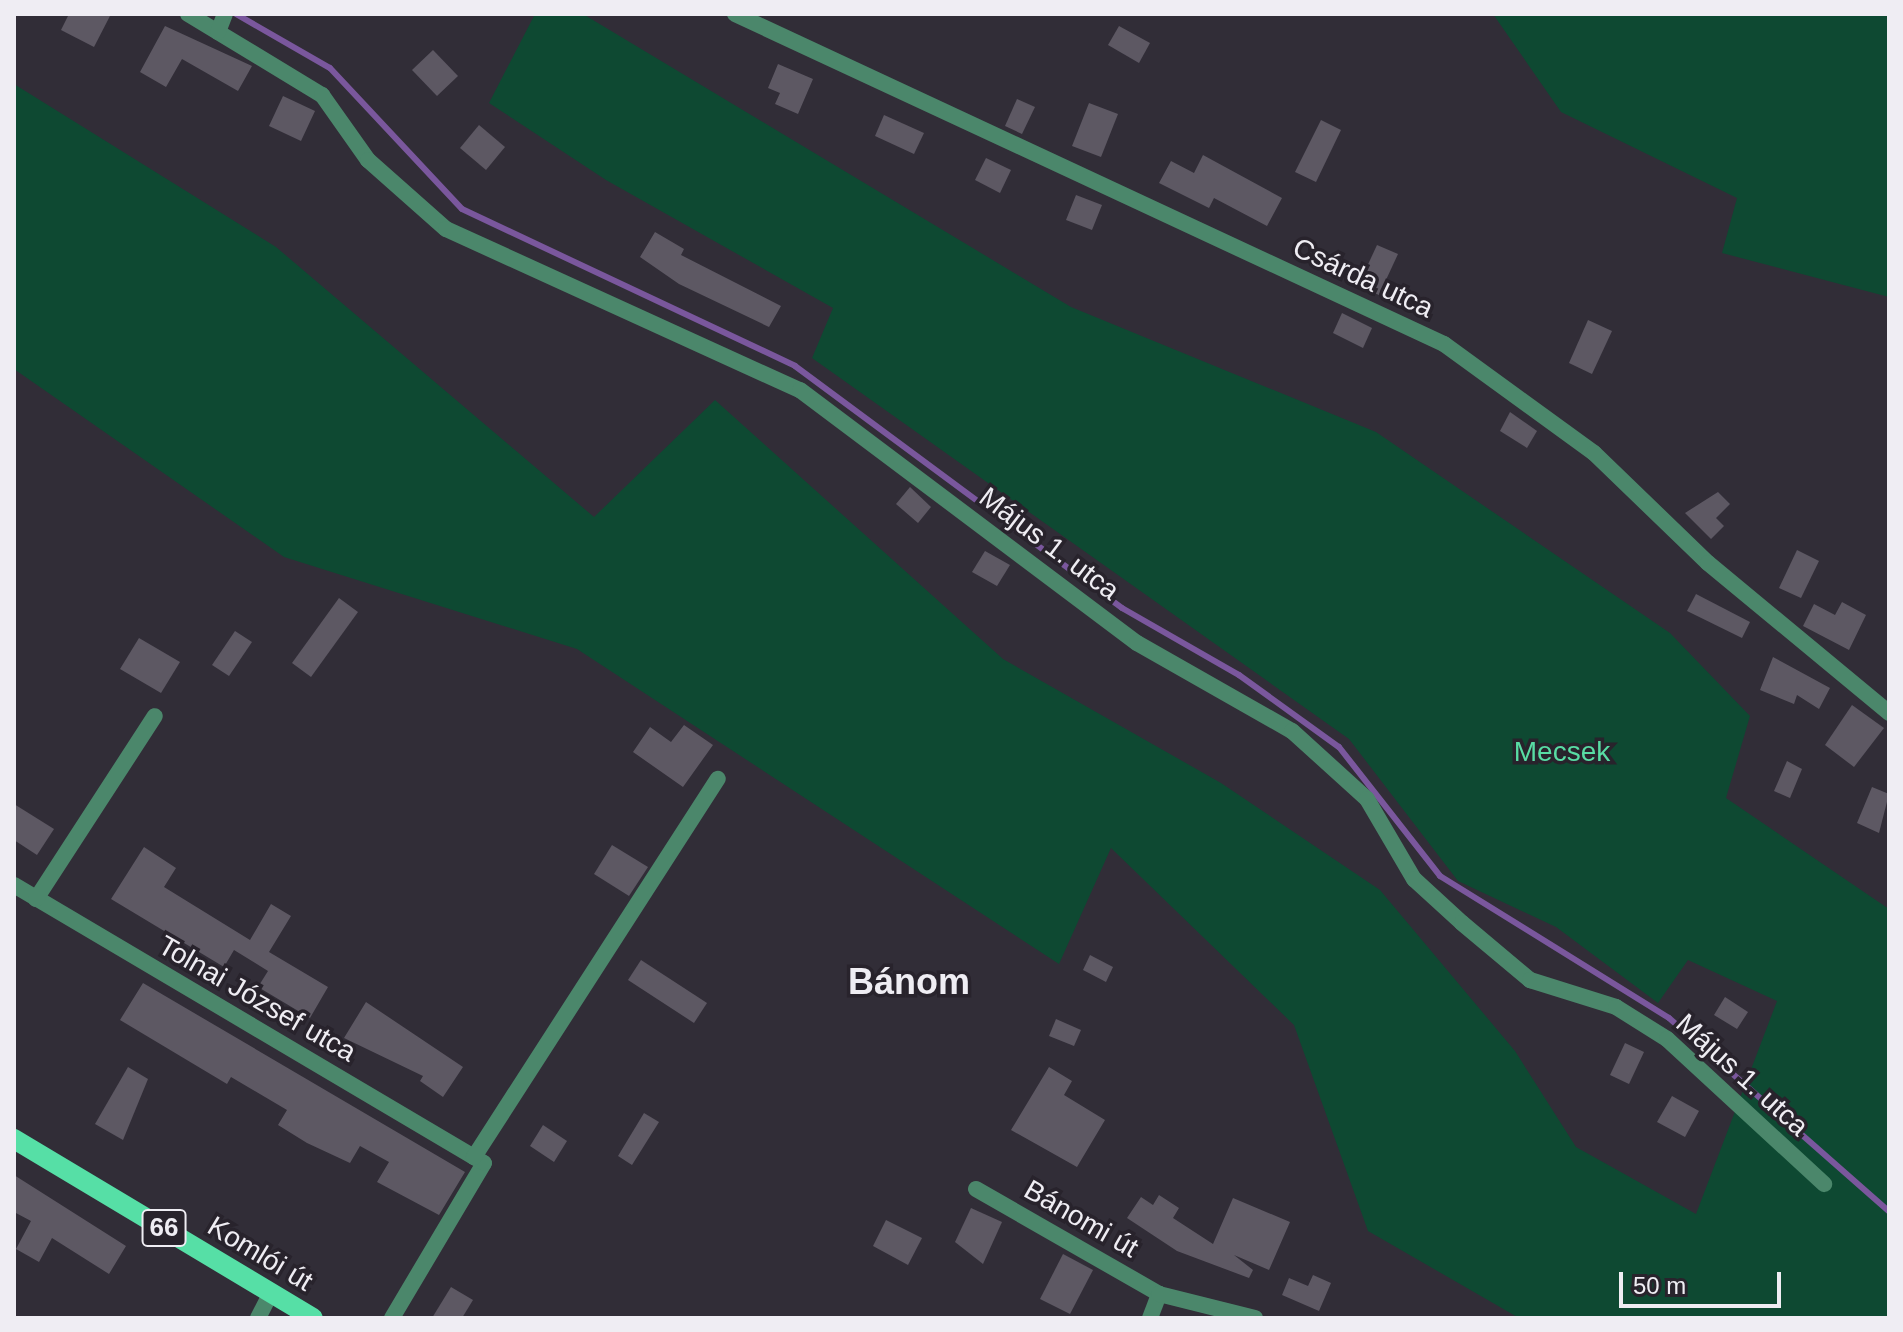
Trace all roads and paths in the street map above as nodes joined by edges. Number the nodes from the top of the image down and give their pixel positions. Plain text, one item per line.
1 (188, 14) edge
2 (225, 14) edge
3 (735, 14) edge
4 (218, 32) junction
5 (1889, 713) edge
6 (155, 716) dead end
7 (718, 779) dead end
8 (14, 885) edge
9 (36, 899) junction
10 (14, 1139) edge
11 (474, 1157) junction
12 (1824, 1184) dead end
13 (976, 1189) dead end
14 (271, 1293) junction
15 (1159, 1294) junction
16 (258, 1318) edge
17 (313, 1318) edge
18 (392, 1318) edge
19 (1150, 1318) edge
20 (1255, 1318) edge

1 - 4 street, Május 1. utca
2 - 4 street
3 - 5 street, Csárda utca
4 - 12 street, Május 1. utca
6 - 9 street
7 - 11 street
8 - 9 street, Tolnai József utca
9 - 11 street, Tolnai József utca
10 - 14 main road, Komlói út / 66
11 - 18 street
13 - 15 street, Bánomi út
14 - 16 street
14 - 17 main road, Komlói út / 66
15 - 19 street
15 - 20 street, Bánomi út

